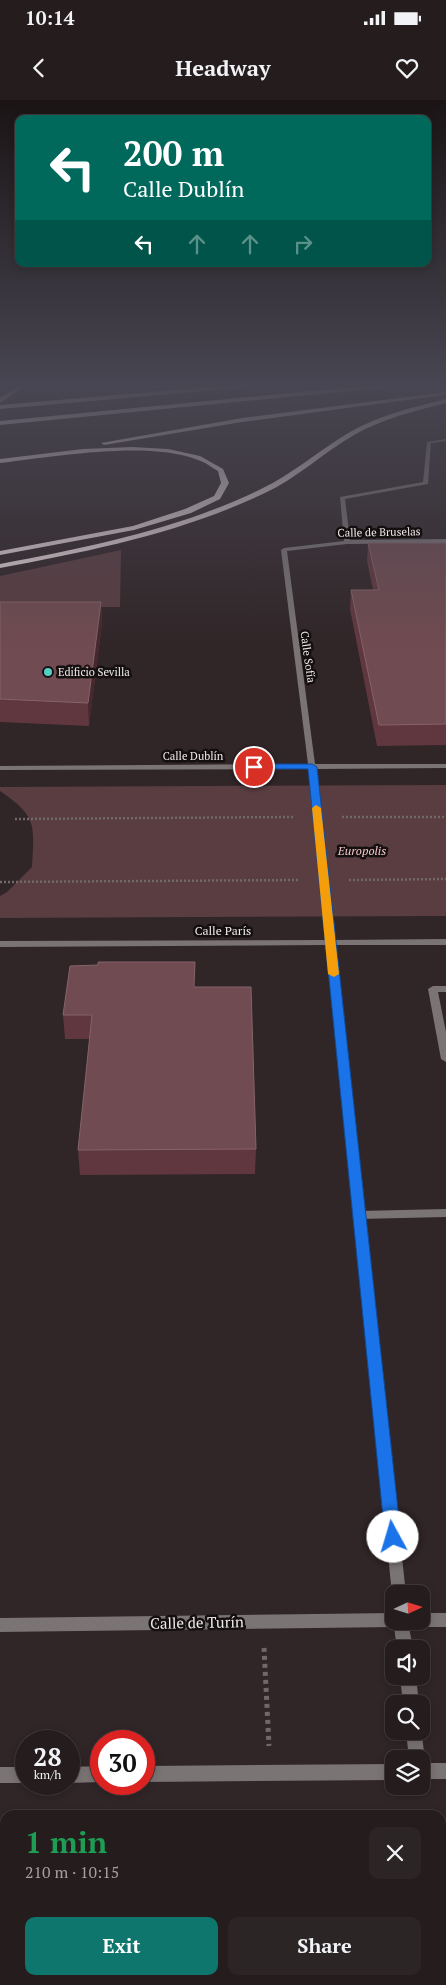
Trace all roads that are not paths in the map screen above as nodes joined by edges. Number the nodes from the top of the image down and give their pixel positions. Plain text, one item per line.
1 (222, 473) edge
2 (292, 473) edge
3 (427, 473) edge
4 (446, 541) edge
5 (347, 542) junction
6 (284, 550) joint
7 (0, 553) edge
8 (0, 566) edge
9 (446, 766) edge
10 (312, 767) junction
11 (0, 768) edge
12 (446, 942) edge
13 (330, 943) junction
14 (0, 944) edge
15 (446, 989) edge
16 (446, 1059) edge
17 (446, 1213) edge
18 (360, 1214) junction
19 (398, 1585) edge
20 (385, 1620) edge
21 (430, 1620) edge
22 (446, 1620) edge
23 (0, 1625) edge
24 (430, 1771) edge
25 (446, 1771) edge
26 (385, 1772) edge
27 (155, 1774) edge
28 (0, 1775) edge
29 (15, 1775) edge

1 - 7 highway
2 - 8 highway
3 - 5 street
4 - 5 street, Calle de Bruselas
5 - 6 street, Calle de Bruselas
6 - 10 street, Calle Sofía
9 - 10 street, Calle Dublín
10 - 11 street, Calle Dublín
10 - 13 street, Calle Sofía
12 - 13 street, Calle París
13 - 14 street, Calle París
13 - 18 street, Calle Sofía
15 - 16 street
17 - 18 street
18 - 19 street, Calle Sofía
20 - 23 street, Calle de Turín
21 - 22 street
24 - 25 street
26 - 27 street
28 - 29 street

